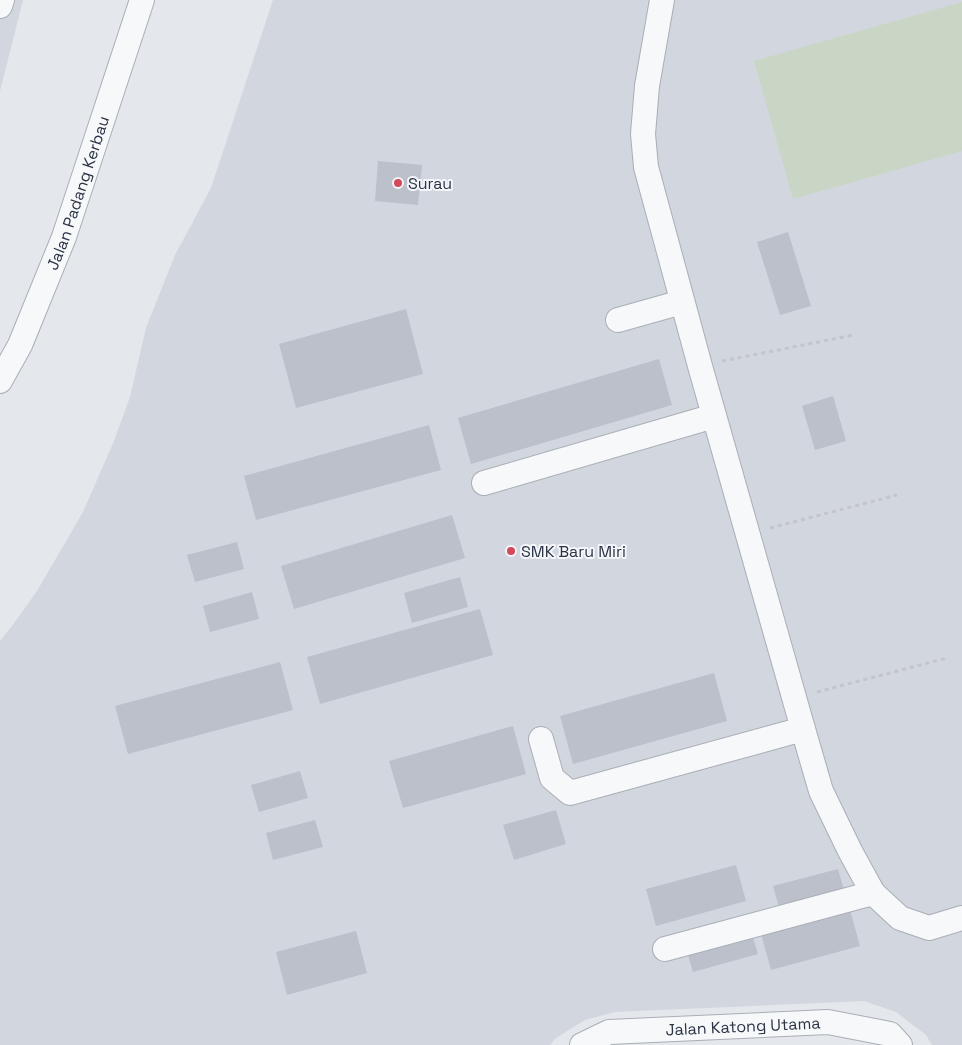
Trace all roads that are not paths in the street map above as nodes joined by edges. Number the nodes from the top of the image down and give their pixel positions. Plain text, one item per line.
1 (2, 0) edge
2 (142, 0) edge
3 (662, 0) edge
4 (0, 6) edge
5 (682, 302) junction
6 (618, 320) dead end
7 (0, 381) edge
8 (714, 416) junction
9 (484, 483) dead end
10 (804, 729) junction
11 (541, 739) dead end
12 (873, 892) junction
13 (962, 918) edge
14 (665, 949) dead end
15 (582, 1045) edge
16 (900, 1045) edge

1 - 4 street
2 - 7 street, Jalan Padang Kerbau
3 - 5 street
5 - 6 street
5 - 8 street
8 - 9 street
8 - 10 street
10 - 11 street
10 - 12 street
12 - 13 street
12 - 14 street
15 - 16 street, Jalan Katong Utama

